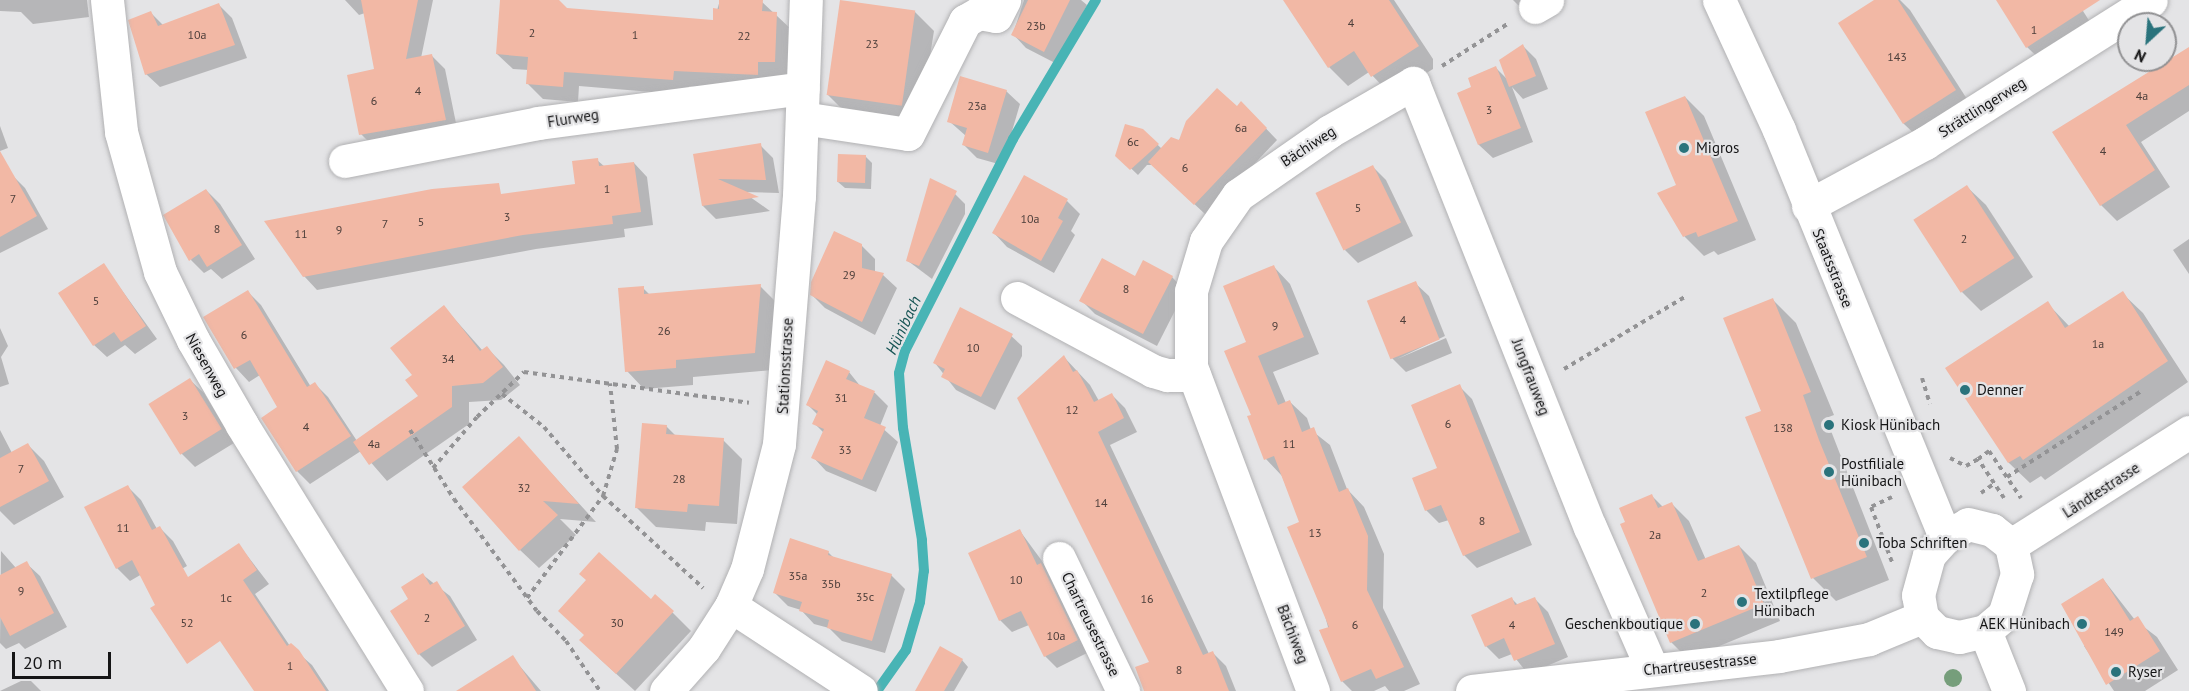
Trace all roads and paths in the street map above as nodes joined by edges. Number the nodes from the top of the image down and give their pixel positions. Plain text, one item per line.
1 (107, 0) edge
2 (806, 0) edge
3 (1004, 0) edge
4 (1719, 0) edge
5 (2151, 0) edge
6 (1541, 4) edge
7 (1413, 83) junction
8 (802, 103) junction
9 (345, 161) dead end
10 (1808, 206) junction
11 (1685, 297) dead end
12 (1017, 298) dead end
13 (1194, 375) junction
14 (1922, 378) dead end
15 (610, 383) junction
16 (1535, 387) junction
17 (2143, 390) dead end
18 (502, 394) junction
19 (783, 409) junction
20 (1932, 410) dead end
21 (410, 430) dead end
22 (2189, 432) edge
23 (1945, 454) dead end
24 (1978, 459) junction
25 (434, 468) junction
26 (2007, 477) junction
27 (1995, 483) junction
28 (1989, 488) dead end
29 (1999, 490) dead end
30 (603, 496) junction
31 (1894, 496) dead end
32 (2016, 502) dead end
33 (1945, 537) junction
34 (2011, 545) junction
35 (1894, 548) dead end
36 (1888, 551) junction
37 (1059, 558) dead end
38 (1890, 558) dead end
39 (527, 598) junction
40 (731, 606) junction
41 (1922, 617) junction
42 (1985, 631) junction
43 (1652, 669) junction
44 (407, 691) edge
45 (600, 691) edge
46 (666, 691) edge
47 (861, 691) edge
48 (1123, 691) edge
49 (1313, 691) edge
50 (1472, 691) edge
51 (2009, 691) edge

1 - 44 street, Niesenweg
2 - 8 street, Stationsstrasse
3 - 8 street
4 - 10 street, Staatsstrasse
5 - 10 street, Strättlingerweg
6 - 7 path
7 - 13 street, Bächiweg
7 - 16 street, Jungfrauweg
8 - 9 street, Flurweg
8 - 19 street, Stationsstrasse
10 - 33 street, Staatsstrasse
11 - 16 path
12 - 13 street
13 - 49 street, Bächiweg
14 - 20 path
15 - 18 path
15 - 19 path
15 - 30 path
16 - 43 street, Jungfrauweg
17 - 26 path
18 - 25 path
18 - 30 path
19 - 40 street, Stationsstrasse
21 - 25 path
22 - 34 street, Ländtestrasse
23 - 24 path
24 - 26 path
24 - 27 path
25 - 39 path
26 - 32 path
27 - 28 path
27 - 29 path
30 - 39 path
30 - 40 path
31 - 36 path
33 - 34 street
33 - 41 street
34 - 42 street
35 - 36 path
36 - 38 path
37 - 48 street, Chartreusestrasse
39 - 45 path
40 - 46 street, Stationsstrasse
40 - 47 street
41 - 42 street
41 - 43 street, Chartreusestrasse
42 - 51 street
43 - 50 street, Chartreusestrasse

